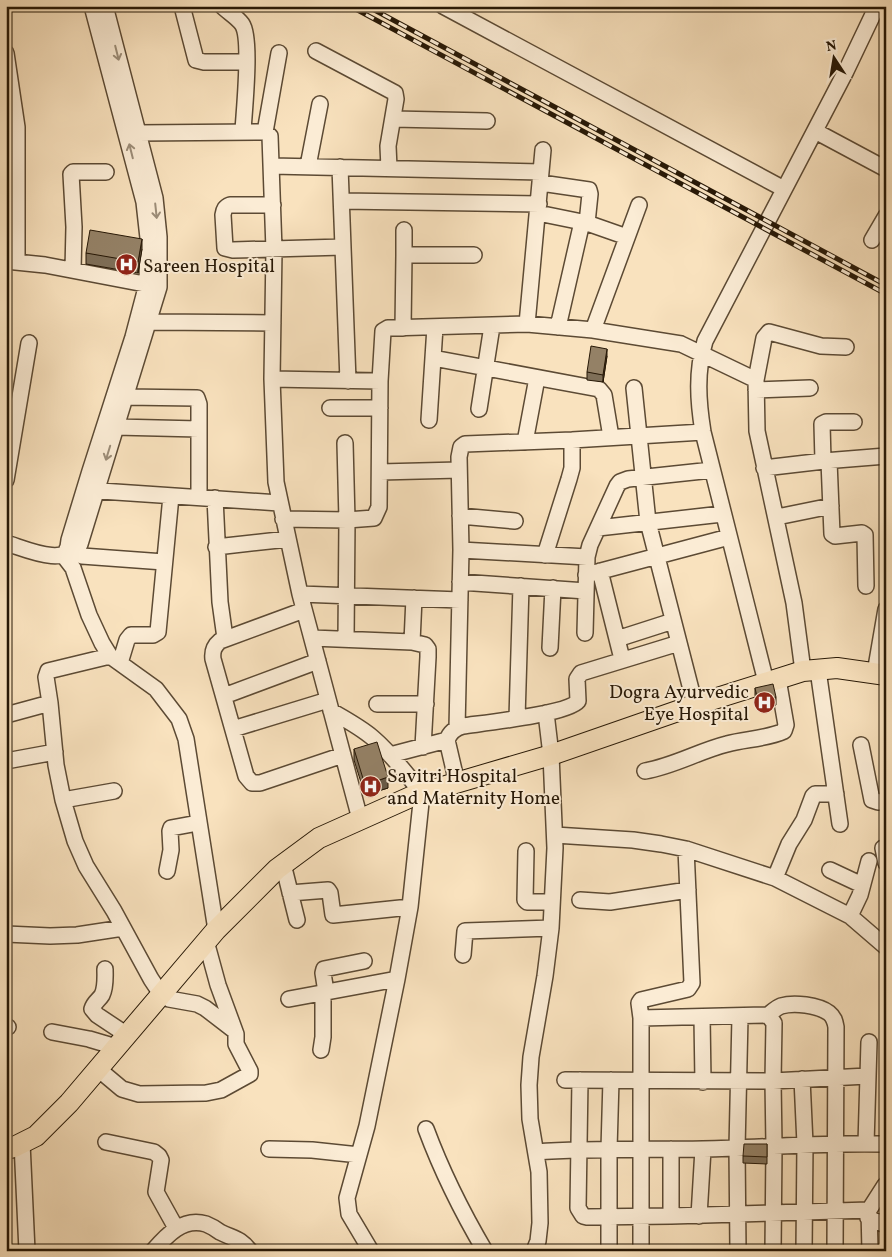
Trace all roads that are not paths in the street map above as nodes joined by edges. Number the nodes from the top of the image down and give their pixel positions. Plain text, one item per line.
1 (92, 6) edge
2 (105, 6) edge
3 (182, 6) edge
4 (222, 6) edge
5 (443, 6) edge
6 (877, 6) edge
7 (316, 51) dead end
8 (6, 53) edge
9 (279, 53) dead end
10 (246, 62) junction
11 (320, 104) dead end
12 (392, 119) junction
13 (486, 120) dead end
14 (243, 131) junction
15 (814, 131) junction
16 (138, 132) junction
17 (265, 132) junction
18 (543, 150) dead end
19 (12, 158) edge
20 (272, 166) junction
21 (308, 166) junction
22 (340, 168) junction
23 (389, 168) junction
24 (886, 169) edge
25 (106, 172) dead end
26 (541, 177) junction
27 (784, 189) junction
28 (342, 201) junction
29 (273, 205) junction
30 (639, 205) dead end
31 (538, 208) junction
32 (886, 216) edge
33 (584, 223) junction
34 (404, 230) dead end
35 (627, 236) junction
36 (872, 240) dead end
37 (343, 247) junction
38 (274, 250) junction
39 (404, 255) junction
40 (474, 255) dead end
41 (12, 261) edge
42 (73, 270) junction
43 (153, 285) junction
44 (143, 321) junction
45 (273, 323) junction
46 (527, 324) junction
47 (492, 326) junction
48 (558, 327) junction
49 (403, 328) junction
50 (435, 328) junction
51 (592, 330) junction
52 (29, 343) dead end
53 (846, 347) dead end
54 (701, 354) junction
55 (433, 358) junction
56 (485, 367) junction
57 (538, 378) junction
58 (272, 379) junction
59 (348, 380) junction
60 (380, 381) junction
61 (756, 385) junction
62 (634, 388) dead end
63 (810, 388) dead end
64 (125, 397) junction
65 (330, 408) dead end
66 (380, 408) junction
67 (479, 408) dead end
68 (428, 420) dead end
69 (854, 422) dead end
70 (116, 427) junction
71 (199, 429) junction
72 (702, 432) junction
73 (640, 434) junction
74 (611, 437) junction
75 (572, 440) junction
76 (346, 442) dead end
77 (525, 442) junction
78 (886, 456) edge
79 (826, 461) junction
80 (764, 468) junction
81 (459, 470) junction
82 (712, 470) junction
83 (380, 472) junction
84 (644, 477) junction
85 (6, 480) edge
86 (90, 490) junction
87 (171, 496) junction
88 (199, 496) junction
89 (215, 498) junction
90 (279, 503) junction
91 (830, 506) junction
92 (722, 514) junction
93 (460, 516) junction
94 (777, 517) junction
95 (283, 519) junction
96 (346, 520) junction
97 (515, 521) dead end
98 (648, 522) junction
99 (598, 528) junction
100 (729, 537) junction
101 (288, 539) junction
102 (6, 543) edge
103 (216, 547) junction
104 (461, 550) junction
105 (67, 553) junction
106 (545, 554) junction
107 (656, 555) junction
108 (587, 557) junction
109 (164, 562) junction
110 (593, 573) junction
111 (460, 582) junction
112 (521, 586) junction
113 (866, 586) dead end
114 (553, 588) junction
115 (586, 590) junction
116 (300, 594) junction
117 (346, 596) junction
118 (414, 598) junction
119 (460, 600) junction
120 (886, 609) edge
121 (304, 610) junction
122 (672, 621) junction
123 (585, 633) dead end
124 (225, 638) junction
125 (312, 638) junction
126 (346, 639) junction
127 (617, 639) junction
128 (412, 642) junction
129 (679, 643) junction
130 (550, 648) dead end
131 (115, 659) junction
132 (622, 659) junction
133 (318, 661) junction
134 (811, 671) junction
135 (880, 674) edge
136 (772, 681) junction
137 (224, 696) junction
138 (50, 703) junction
139 (377, 704) dead end
140 (426, 704) junction
141 (330, 705) junction
142 (695, 705) junction
143 (546, 713) junction
144 (6, 715) edge
145 (517, 718) junction
146 (233, 728) junction
147 (457, 728) junction
148 (447, 740) junction
149 (861, 745) dead end
150 (423, 746) junction
151 (55, 752) junction
152 (342, 754) junction
153 (390, 755) junction
154 (551, 755) junction
155 (6, 761) edge
156 (645, 771) dead end
157 (457, 783) junction
158 (114, 791) dead end
159 (422, 793) junction
160 (836, 794) junction
161 (63, 800) junction
162 (886, 801) edge
163 (360, 819) junction
164 (198, 823) junction
165 (840, 824) dead end
166 (555, 835) junction
167 (883, 848) dead end
168 (686, 849) junction
169 (526, 851) dead end
170 (869, 861) dead end
171 (886, 863) edge
172 (283, 864) junction
173 (830, 870) dead end
174 (167, 871) dead end
175 (775, 878) junction
176 (862, 885) junction
177 (688, 890) junction
178 (290, 893) junction
179 (580, 900) dead end
180 (552, 902) junction
181 (410, 907) junction
182 (850, 916) junction
183 (297, 920) dead end
184 (123, 928) junction
185 (551, 928) junction
186 (6, 934) edge
187 (211, 936) junction
188 (886, 947) edge
189 (463, 955) dead end
190 (364, 961) dead end
191 (105, 969) dead end
192 (397, 979) junction
193 (324, 992) junction
194 (161, 994) junction
195 (289, 999) dead end
196 (768, 1016) junction
197 (702, 1017) junction
198 (740, 1017) junction
199 (641, 1018) junction
200 (235, 1031) junction
201 (52, 1032) dead end
202 (121, 1041) junction
203 (869, 1042) dead end
204 (320, 1050) dead end
205 (97, 1068) junction
206 (867, 1076) junction
207 (836, 1078) junction
208 (802, 1079) junction
209 (612, 1080) junction
210 (640, 1080) junction
211 (738, 1081) junction
212 (772, 1081) junction
213 (702, 1082) junction
214 (426, 1129) dead end
215 (106, 1142) dead end
216 (805, 1144) junction
217 (836, 1144) junction
218 (866, 1144) junction
219 (886, 1144) edge
220 (14, 1146) edge
221 (774, 1146) junction
222 (737, 1148) junction
223 (269, 1149) dead end
224 (579, 1149) junction
225 (609, 1149) junction
226 (671, 1149) junction
227 (703, 1149) junction
228 (640, 1150) junction
229 (536, 1152) junction
230 (359, 1155) junction
231 (885, 1185) edge
232 (835, 1210) junction
233 (804, 1211) junction
234 (773, 1213) junction
235 (738, 1214) junction
236 (869, 1214) junction
237 (671, 1216) junction
238 (699, 1216) junction
239 (608, 1217) junction
240 (641, 1217) junction
241 (886, 1225) edge
242 (176, 1228) junction
243 (27, 1251) edge
244 (152, 1251) edge
245 (250, 1251) edge
246 (371, 1251) edge
247 (485, 1251) edge
248 (534, 1251) edge
249 (609, 1251) edge
250 (641, 1251) edge
251 (738, 1251) edge
252 (773, 1251) edge
253 (804, 1251) edge
254 (835, 1251) edge
255 (870, 1251) edge

43 -> 1 street
2 -> 16 street
3 - 10 street
4 - 10 street
5 - 27 street
6 - 15 street
7 - 12 street
8 - 19 street
9 - 17 street
10 - 14 street
11 - 21 street
12 - 13 street
12 - 23 street
14 - 16 street
14 - 17 street
15 - 24 street
15 - 27 street
16 -> 43 street
17 - 20 street
18 - 26 street
19 - 41 street
20 - 21 street
20 - 29 street
21 - 22 street
22 - 23 street
22 - 28 street
23 - 26 street
25 - 42 street
26 - 31 street
26 - 33 street
27 - 54 street
28 - 31 street
28 - 37 street
29 - 38 street
29 - 38 street
30 - 35 street
31 - 33 street
31 - 46 street
32 - 36 street
33 - 35 street
33 - 48 street
34 - 39 street
35 - 51 street
37 - 38 street
37 - 59 street
38 - 45 street
39 - 40 street
39 - 49 street
41 - 42 street
42 - 43 street
43 - 44 street
44 - 45 street
44 - 64 street
44 - 86 street
45 - 58 street
46 - 47 street
46 - 48 street
47 - 50 street
47 - 56 street
48 - 51 street
49 - 50 street
49 - 60 street
50 - 55 street
51 - 54 street
52 - 85 street
53 - 61 street
54 - 61 street
54 - 72 street
55 - 56 street
55 - 68 street
56 - 57 street
56 - 67 street
57 - 74 street
57 - 77 street
58 - 59 street
58 - 90 street
59 - 60 street
60 - 66 street
61 - 63 street
61 - 80 street
62 - 73 street
64 - 70 street
64 - 71 street
65 - 66 street
66 - 83 street
69 - 79 street
70 - 71 street
70 -> 86 street
71 - 88 street
72 - 73 street
72 - 82 street
73 - 74 street
73 - 84 street
74 - 75 street
75 - 77 street
75 - 106 street
76 - 96 street
77 - 81 street
78 - 79 street
79 - 80 street
79 - 91 street
80 - 94 street
81 - 83 street
81 - 93 street
82 - 84 street
82 - 92 street
83 - 96 street
84 - 98 street
84 - 99 street
86 - 87 street
86 - 105 street
87 - 88 street
87 - 109 street
88 - 89 street
89 - 90 street
89 - 103 street
90 - 95 street
91 - 94 street
91 - 113 street
92 - 98 street
92 - 100 street
93 - 97 street
93 - 104 street
94 - 134 street
95 - 96 street
95 - 101 street
96 - 117 street
98 - 99 street
98 - 107 street
99 - 108 street
100 - 107 street
100 - 136 street
101 - 103 street
101 - 116 street
102 - 105 street
103 - 124 street
104 - 106 street
104 - 111 street
105 - 109 street
105 - 131 street
106 - 108 street
107 - 110 street
107 - 122 street
108 - 110 street
109 - 131 street
110 - 115 street
110 - 127 street
111 - 112 street
111 - 119 street
112 - 114 street
112 - 145 street
114 - 115 street
114 - 130 street
115 - 123 street
116 - 117 street
116 - 121 street
117 - 118 street
117 - 126 street
118 - 119 street
118 - 128 street
119 - 147 street
120 - 135 street
121 - 124 street
121 - 125 street
122 - 127 street
122 - 129 street
124 - 137 street
125 - 126 street
125 - 133 street
126 - 128 street
127 - 132 street
128 - 140 street
129 - 132 street
129 - 142 street
131 - 138 street
131 - 164 street
132 - 143 street
133 - 137 street
133 - 141 street
134 - 135 main road
134 - 136 main road
134 - 160 street
136 - 142 main road
136 - 156 street
137 - 146 street
138 - 144 street
138 - 151 street
139 - 140 street
140 - 150 street
141 - 146 street
141 - 152 street
141 - 153 street
142 - 154 main road
143 - 145 street
143 - 154 street
145 - 147 street
146 - 152 street
147 - 148 street
148 - 150 street
148 - 157 street
149 - 162 street
150 - 153 street
151 - 155 street
151 - 161 street
152 - 163 street
153 - 159 street
154 - 157 main road
154 - 166 street
157 - 159 main road
158 - 161 street
159 - 163 main road
159 - 181 street
160 - 165 street
160 - 175 street
161 - 184 street
163 - 172 main road
164 - 174 street
164 - 187 street
166 - 168 street
166 - 180 street
167 - 171 street
168 - 175 street
168 - 177 street
169 - 180 street
170 - 176 street
172 - 178 street
172 - 187 main road
173 - 176 street
175 - 182 street
176 - 182 street
177 - 179 street
177 - 199 street
178 - 181 street
178 - 183 street
180 - 185 street
181 - 192 street
182 - 188 street
184 - 186 street
184 - 194 street
185 - 189 street
185 - 229 street
187 - 194 main road
187 - 200 street
190 - 193 street
191 - 202 street
192 - 193 street
192 - 230 street
193 - 195 street
193 - 204 street
194 - 200 street
194 - 202 main road
196 - 198 street
196 - 207 street
196 - 212 street
197 - 198 street
197 - 199 street
197 - 213 street
198 - 211 street
199 - 210 street
200 - 205 street
201 - 202 street
202 - 205 main road
203 - 206 street
205 - 220 main road
206 - 207 street
206 - 218 street
207 - 208 street
207 - 217 street
208 - 212 street
208 - 216 street
209 - 210 street
209 - 224 street
209 - 225 street
210 - 213 street
210 - 228 street
211 - 212 street
211 - 213 street
211 - 222 street
212 - 221 street
214 - 247 street
215 - 242 street
216 - 217 street
216 - 221 street
216 - 233 street
217 - 218 street
217 - 232 street
218 - 219 street
220 - 243 street
221 - 222 street
221 - 234 street
222 - 227 street
222 - 235 street
223 - 230 street
224 - 225 street
224 - 229 street
224 - 239 street
225 - 228 street
225 - 239 street
226 - 227 street
226 - 228 street
226 - 237 street
227 - 238 street
228 - 240 street
229 - 248 street
230 - 246 street
231 - 236 street
232 - 233 street
232 - 236 street
232 - 254 street
233 - 234 street
233 - 253 street
234 - 235 street
234 - 252 street
235 - 238 street
235 - 251 street
236 - 241 street
236 - 255 street
237 - 238 street
237 - 240 street
239 - 240 street
239 - 249 street
240 - 250 street
242 - 244 street
242 - 245 street

